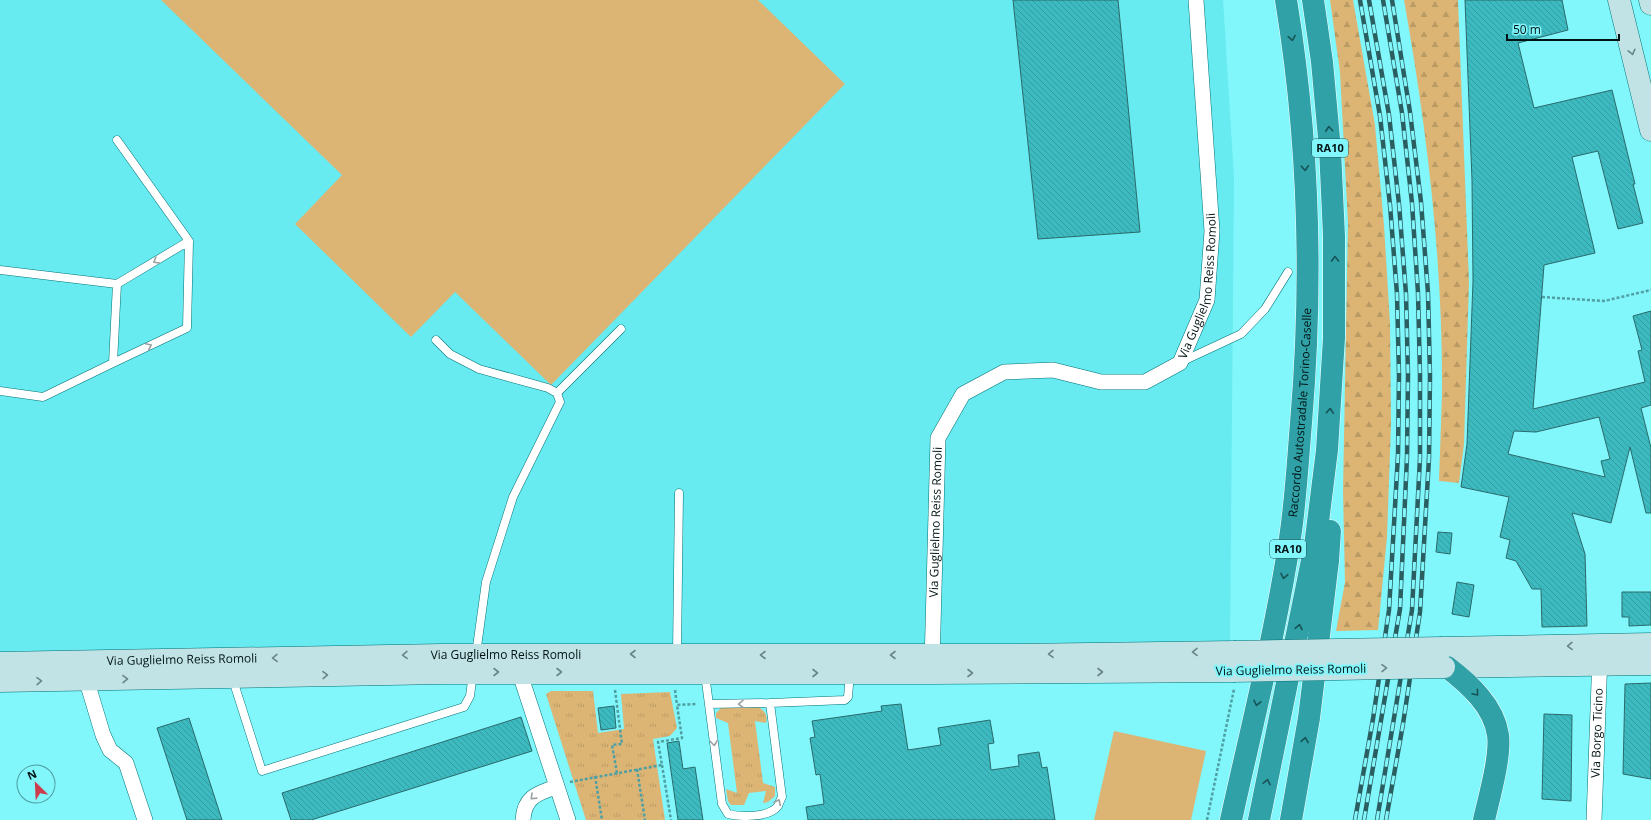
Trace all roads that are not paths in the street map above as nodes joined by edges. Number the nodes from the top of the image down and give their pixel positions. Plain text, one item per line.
1 (1196, 0) edge
2 (1286, 0) edge
3 (1313, 0) edge
4 (1619, 0) edge
5 (1650, 0) edge
6 (1651, 4) edge
7 (1651, 130) edge
8 (116, 140) dead end
9 (189, 241) junction
10 (0, 270) edge
11 (1288, 272) dead end
12 (117, 284) junction
13 (621, 329) dead end
14 (436, 340) dead end
15 (113, 363) junction
16 (1180, 363) junction
17 (0, 391) edge
18 (557, 393) junction
19 (1327, 450) junction
20 (679, 493) dead end
21 (1651, 644) edge
22 (1600, 655) junction
23 (1444, 661) junction
24 (0, 663) edge
25 (517, 663) junction
26 (475, 664) junction
27 (703, 664) junction
28 (850, 664) junction
29 (932, 664) junction
30 (1651, 664) edge
31 (232, 668) junction
32 (677, 668) junction
33 (84, 671) junction
34 (0, 681) edge
35 (770, 703) junction
36 (709, 704) junction
37 (556, 787) junction
38 (145, 820) edge
39 (523, 820) edge
40 (568, 820) edge
41 (1231, 820) edge
42 (1259, 820) edge
43 (1291, 820) edge
44 (1484, 820) edge
45 (1594, 820) edge

1 - 16 street, Via Guglielmo Reiss Romoli
2 -> 41 highway, Raccordo Autostradale Torino-Caselle / RA10
19 -> 3 highway, RA10
4 -> 7 main road
5 - 6 main road
8 - 9 lane
9 -> 12 lane
15 -> 9 lane
10 - 12 lane
11 - 16 lane
12 - 15 lane
13 - 18 lane
14 - 18 lane
15 - 17 lane
16 - 29 street, Via Guglielmo Reiss Romoli
18 - 26 lane
42 -> 19 highway, RA10
43 -> 19 highway, RA10
20 - 32 lane
21 - 22 main road, Via Guglielmo Reiss Romoli
22 - 23 main road, Via Guglielmo Reiss Romoli
22 - 30 main road, Via Guglielmo Reiss Romoli
22 - 45 street, Via Borgo Ticino
23 - 29 main road, Via Guglielmo Reiss Romoli, bridge
23 -> 44 highway
24 - 33 main road, Via Guglielmo Reiss Romoli
25 - 26 main road, Via Guglielmo Reiss Romoli
25 - 32 main road, Via Guglielmo Reiss Romoli
25 - 37 street
26 - 31 main road, Via Guglielmo Reiss Romoli
26 - 31 lane
27 - 28 main road, Via Guglielmo Reiss Romoli
27 - 32 main road, Via Guglielmo Reiss Romoli
27 - 36 lane
28 - 29 main road, Via Guglielmo Reiss Romoli
28 - 35 lane
31 - 33 main road, Via Guglielmo Reiss Romoli
34 -> 33 main road, Via Guglielmo Reiss Romoli
33 - 38 street
35 -> 36 lane
36 -> 35 lane
37 -> 39 street
37 - 40 street

